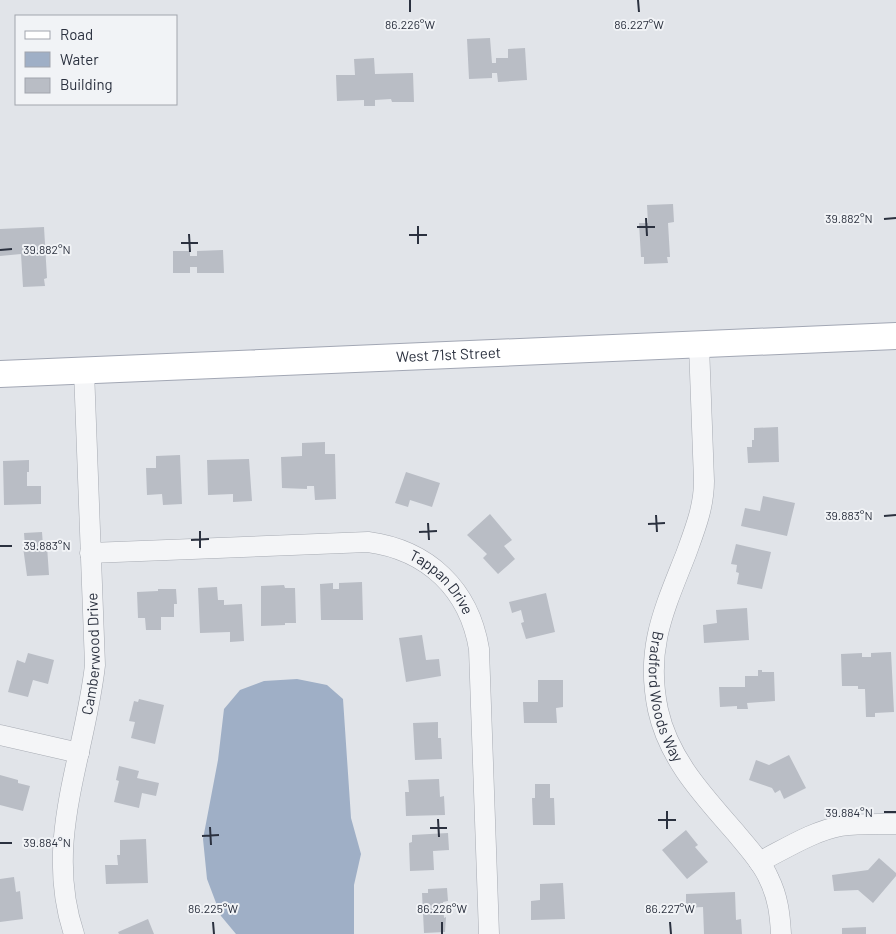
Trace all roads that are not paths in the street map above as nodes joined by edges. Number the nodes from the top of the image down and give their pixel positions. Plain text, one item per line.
1 (896, 336) edge
2 (699, 345) junction
3 (84, 370) junction
4 (0, 374) edge
5 (90, 553) junction
6 (0, 735) edge
7 (79, 752) junction
8 (896, 824) edge
9 (759, 862) junction
10 (74, 934) edge
11 (489, 934) edge
12 (781, 934) edge

1 - 2 main road, West 71st Street
2 - 3 main road, West 71st Street
2 - 9 street, Bradford Woods Way
3 - 4 main road, West 71st Street
3 - 5 street, Camberwood Drive
5 - 7 street, Camberwood Drive
5 - 11 street, Tappan Drive
6 - 7 street
7 - 10 street, Camberwood Drive
8 - 9 street
9 - 12 street, Bradford Woods Way

